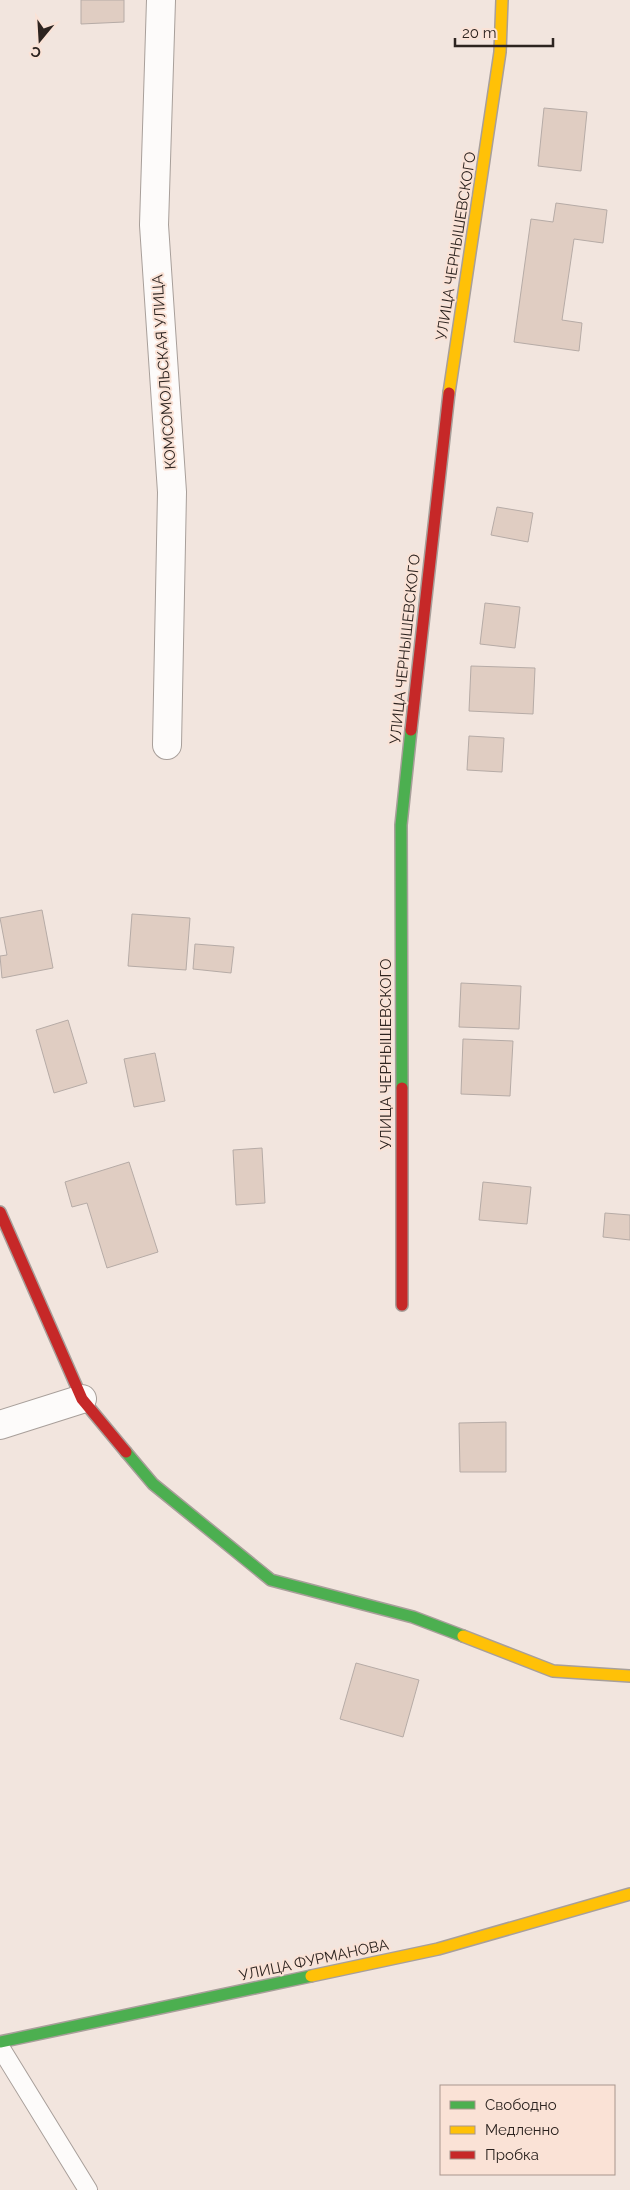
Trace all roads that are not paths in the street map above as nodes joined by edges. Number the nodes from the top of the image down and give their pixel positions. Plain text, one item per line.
1 (161, 0) edge
2 (502, 0) edge
3 (167, 745) dead end
4 (0, 1212) edge
5 (402, 1305) dead end
6 (82, 1399) junction
7 (0, 1425) edge
8 (630, 1676) edge
9 (630, 1894) edge
10 (0, 2042) edge
11 (0, 2047) edge
12 (88, 2190) edge

1 - 3 street, КОМСОМОЛЬСКАЯ УЛИЦА
2 - 5 street, УЛИЦА ЧЕРНЫШЕВСКОГО
4 - 6 street
6 - 7 street
6 - 8 street
9 - 10 street, УЛИЦА ФУРМАНОВА
11 - 12 lane

